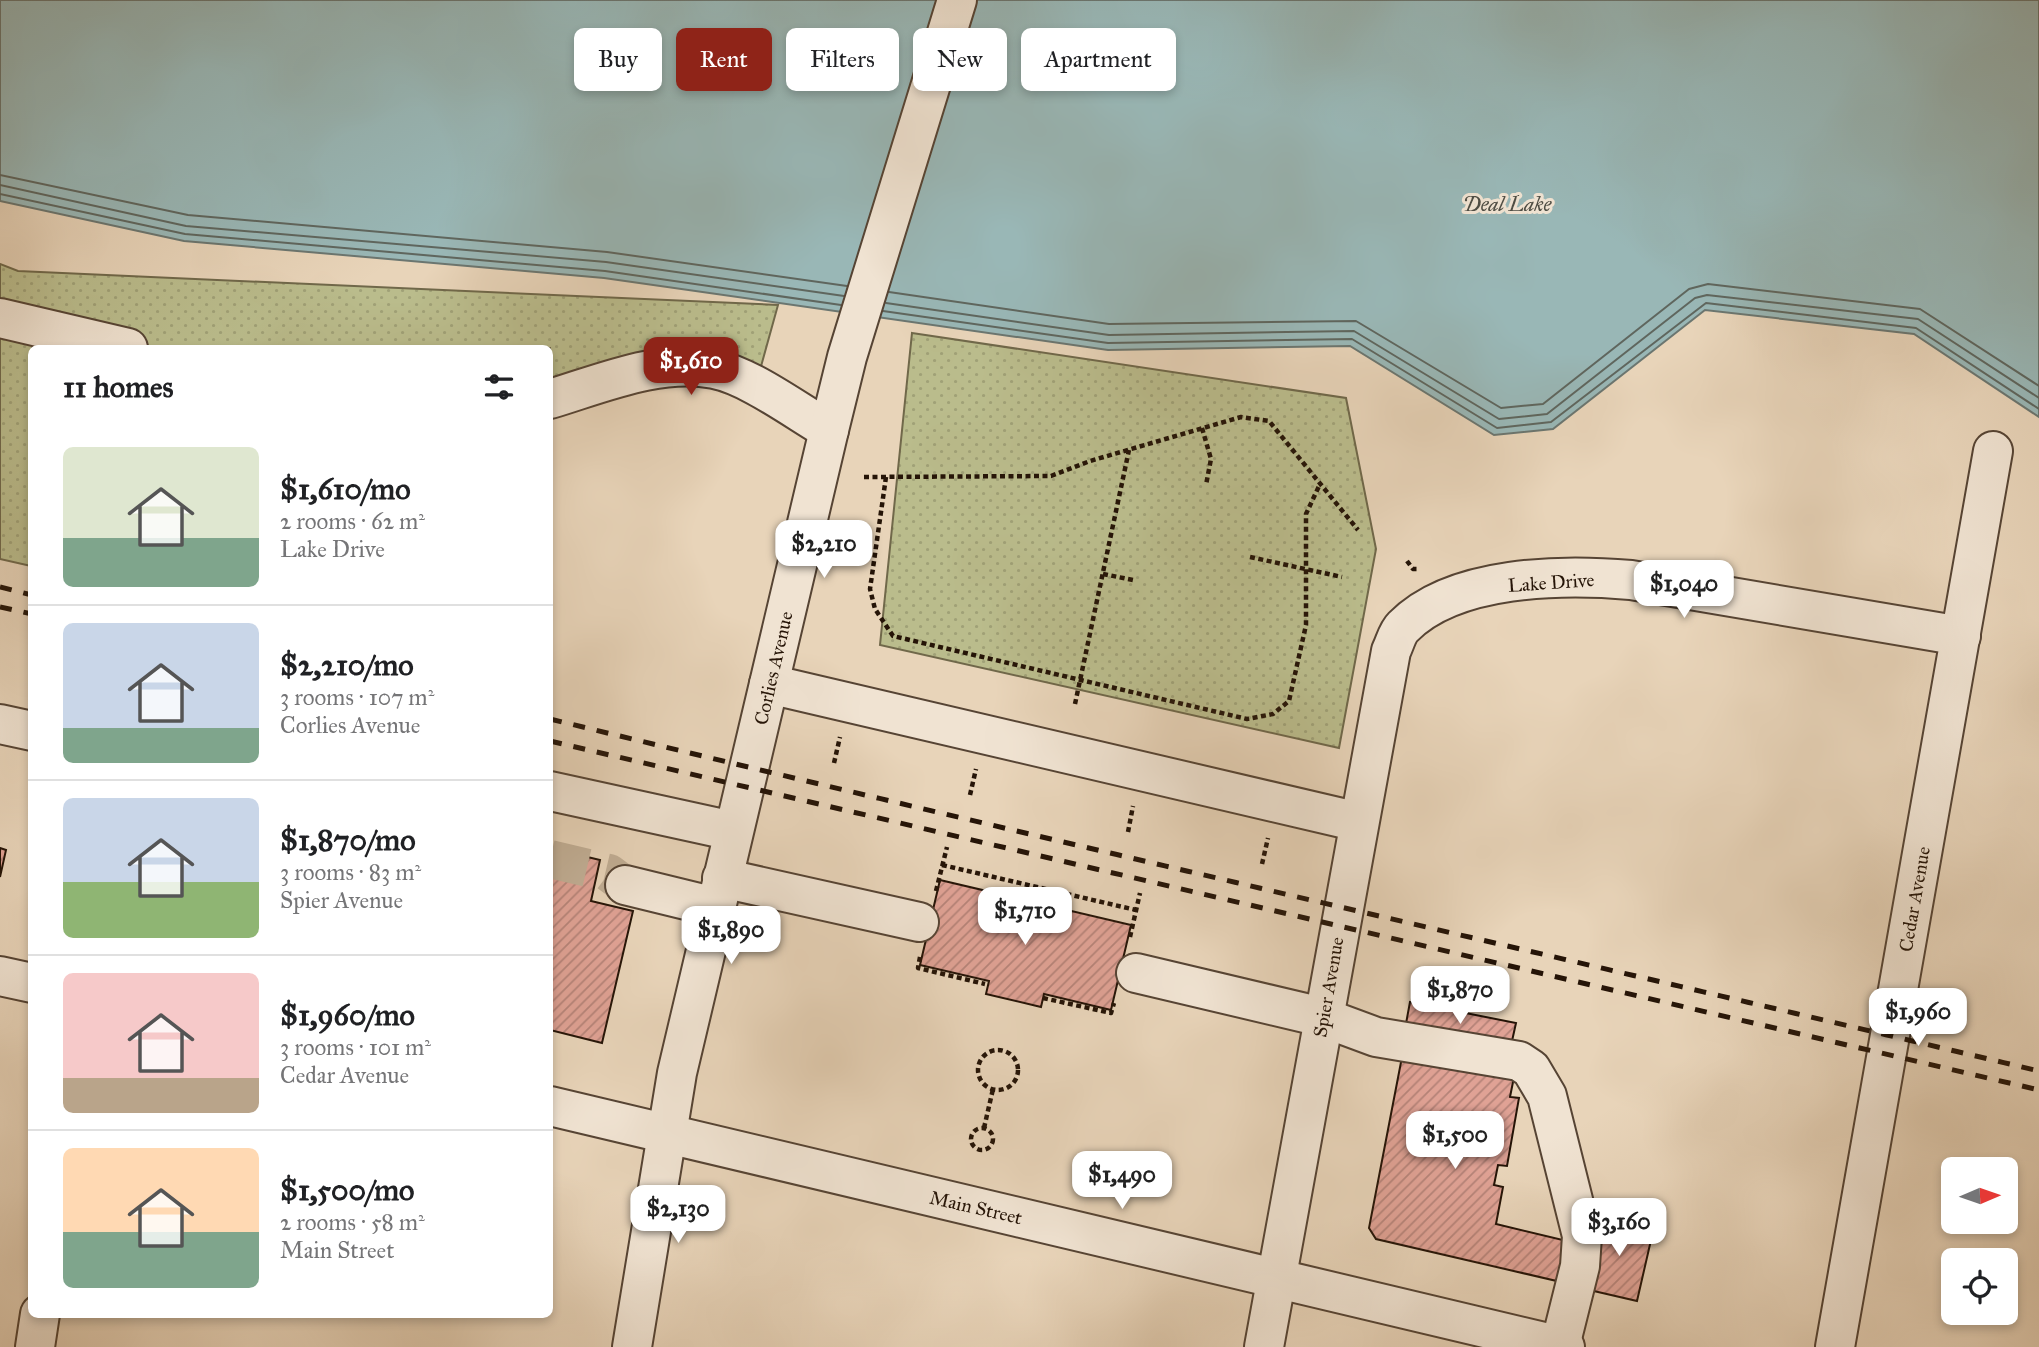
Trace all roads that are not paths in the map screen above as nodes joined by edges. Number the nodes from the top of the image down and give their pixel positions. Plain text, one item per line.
1 (957, 0) edge
2 (0, 318) edge
3 (115, 345) edge
4 (553, 398) edge
5 (829, 430) junction
6 (1993, 451) dead end
7 (1401, 629) joint
8 (1961, 636) junction
9 (769, 684) junction
10 (0, 724) edge
11 (28, 729) edge
12 (553, 792) edge
13 (1359, 822) junction
14 (733, 831) junction
15 (625, 885) tunnel mouth
16 (719, 893) junction
17 (919, 922) dead end
18 (1136, 973) dead end
19 (0, 976) edge
20 (28, 982) edge
21 (1322, 1017) junction
22 (553, 1107) edge
23 (666, 1133) junction
24 (1275, 1279) junction
25 (39, 1318) edge
26 (1562, 1346) edge
27 (35, 1347) edge
28 (632, 1347) edge
29 (1264, 1347) edge
30 (1835, 1347) edge

1 - 5 street, Corlies Avenue
2 - 3 street
4 - 5 street
5 - 9 street, Corlies Avenue
6 - 8 street, Cedar Avenue
7 - 8 street, Lake Drive
7 - 13 street, Spier Avenue
8 - 30 street, Cedar Avenue
9 - 13 street
9 - 14 street, Corlies Avenue
10 - 11 street
12 - 14 street
13 - 21 street, Spier Avenue
14 - 16 street, Corlies Avenue
15 - 16 street
16 - 17 street
16 - 23 street, Corlies Avenue
18 - 21 street
19 - 20 street
21 - 24 street, Spier Avenue
21 - 26 street
22 - 23 street, Main Street
23 - 24 street, Main Street
23 - 28 street, Corlies Avenue
24 - 26 street, Main Street
24 - 29 street, Spier Avenue
25 - 27 street

